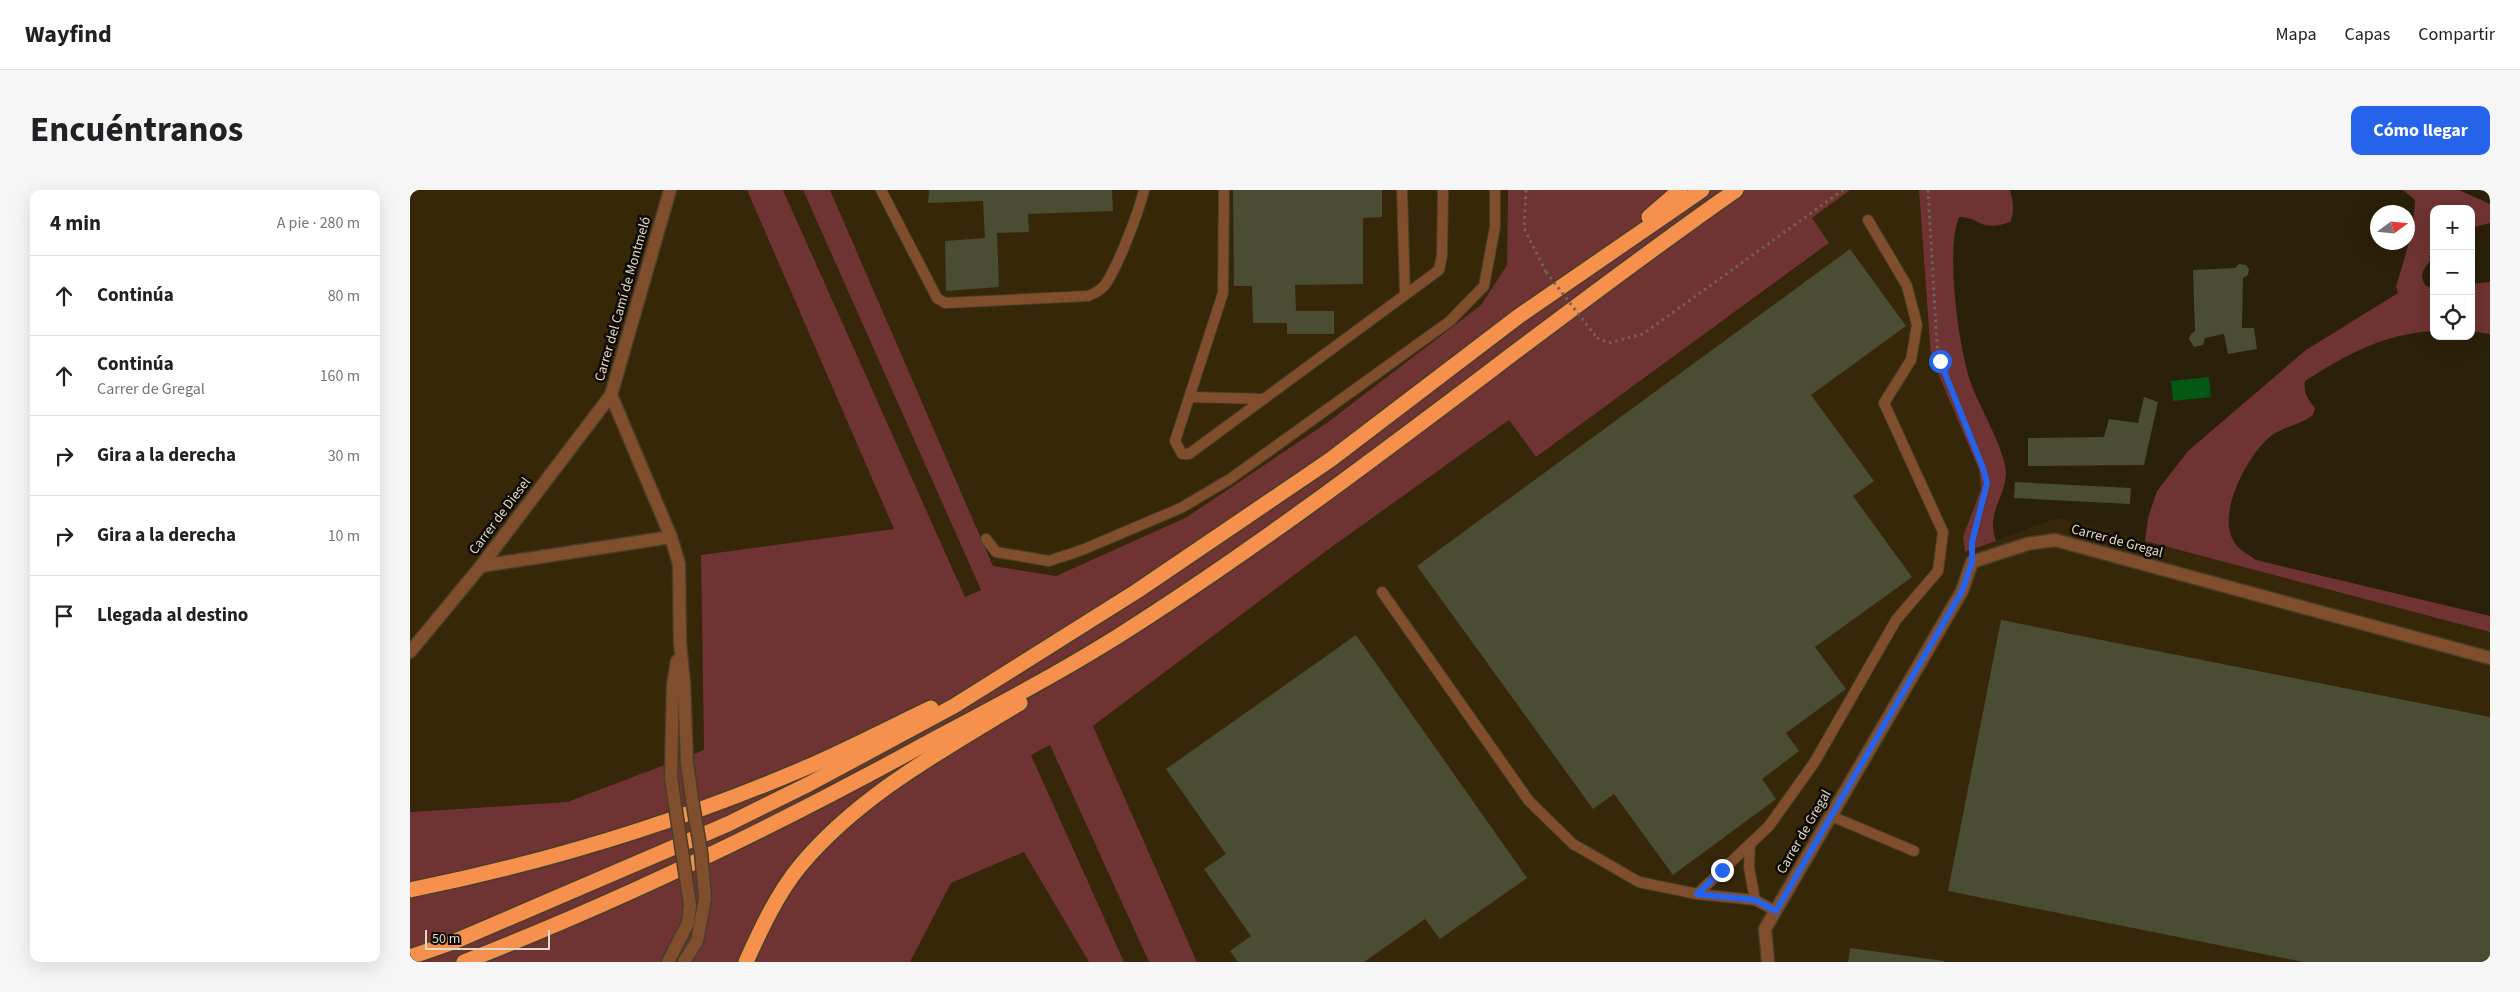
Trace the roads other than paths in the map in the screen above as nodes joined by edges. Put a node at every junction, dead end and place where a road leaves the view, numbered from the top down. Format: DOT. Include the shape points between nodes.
graph roads {
  1 [pos="670,190"];
  2 [pos="881,190"];
  3 [pos="1144,190"];
  4 [pos="1224,190"];
  5 [pos="1402,190"];
  6 [pos="1442,190"];
  7 [pos="1495,190"];
  8 [pos="1680,190"];
  9 [pos="1702,190"];
  10 [pos="1736,190"];
  11 [pos="1868,220"];
  12 [pos="1603,259"];
  13 [pos="1405,295"];
  14 [pos="611,395"];
  15 [pos="1190,397"];
  16 [pos="1264,399"];
  17 [pos="671,536"];
  18 [pos="986,539"];
  19 [pos="481,566"];
  20 [pos="1382,592"];
  21 [pos="1113,639"];
  22 [pos="680,643"];
  23 [pos="410,652"];
  24 [pos="2490,658"];
  25 [pos="1022,662"];
  26 [pos="1831,816"];
  27 [pos="1750,844"];
  28 [pos="1914,851"];
  29 [pos="410,890"];
  30 [pos="1697,894"];
  31 [pos="1755,900"];
  32 [pos="1776,911"];
  33 [pos="410,958"];
  34 [pos="464,962"];
  35 [pos="668,962"];
  36 [pos="684,962"];
  37 [pos="746,962"];
  38 [pos="1768,962"];
  1 -- 14 [label="street, Carrer del Camí de Montmeló"];
  2 -- 3 [label="lane" via="937,298 945,303 1088,296 1098,292 1107,283"];
  4 -- 15 [label="lane" via="1223,292"];
  5 -- 13 [label="lane"];
  6 -- 13 [label="lane" via="1439,270"];
  7 -- 18 [label="lane" via="1495,227 1484,286 1450,321 1230,479 1181,508 1049,561 996,552"];
  8 -- 12 [label="highway"];
  9 -- 12 [label="highway"];
  10 -- 21 [label="highway" via="1343,480"];
  11 -- 27 [label="lane" via="1907,286 1917,325 1911,360 1884,403 1943,532 1938,571 1896,620 1814,763 1769,826"];
  12 -- 25 [label="highway" via="1518,316 1330,460 1137,591"];
  13 -- 16 [label="lane"];
  14 -- 17 [label="street, Carrer del Camí de Montmeló"];
  14 -- 19 [label="street, Carrer de Diesel"];
  15 -- 16 [label="lane"];
  15 -- 16 [label="lane" via="1175,441 1182,454 1188,454"];
  17 -- 19 [label="street"];
  17 -- 22 [label="street, Carrer del Camí de Montmeló" via="681,582"];
  19 -- 23 [label="street, Carrer de Diesel"];
  20 -- 30 [label="lane" via="1529,801 1573,844 1639,882"];
  21 -- 34 [label="highway" via="940,736 735,844 554,927"];
  21 -- 37 [label="highway" via="1056,681 894,782 831,834 800,866 779,896"];
  22 -- 35 [label="street, Carrer del Camí de Montmeló, bridge" via="673,685 671,778 690,905 688,923"];
  22 -- 36 [label="street, Carrer del Camí de Montmeló, bridge" via="687,763 705,899 697,941"];
  24 -- 26 [label="street, Carrer de Gregal" via="2055,540 2027,544 1972,562 1962,591"];
  25 -- 29 [label="highway" via="805,768 721,800 516,866"];
  25 -- 33 [label="highway" via="954,706 728,824"];
  26 -- 28 [label="lane"];
  26 -- 32 [label="street, Carrer de Gregal"];
  27 -- 30 [label="lane"];
  27 -- 31 [label="lane" via="1749,867"];
  30 -- 31 [label="lane"];
  31 -- 32 [label="lane"];
  32 -- 38 [label="street, Carrer de Gregal" via="1765,929"];
}
